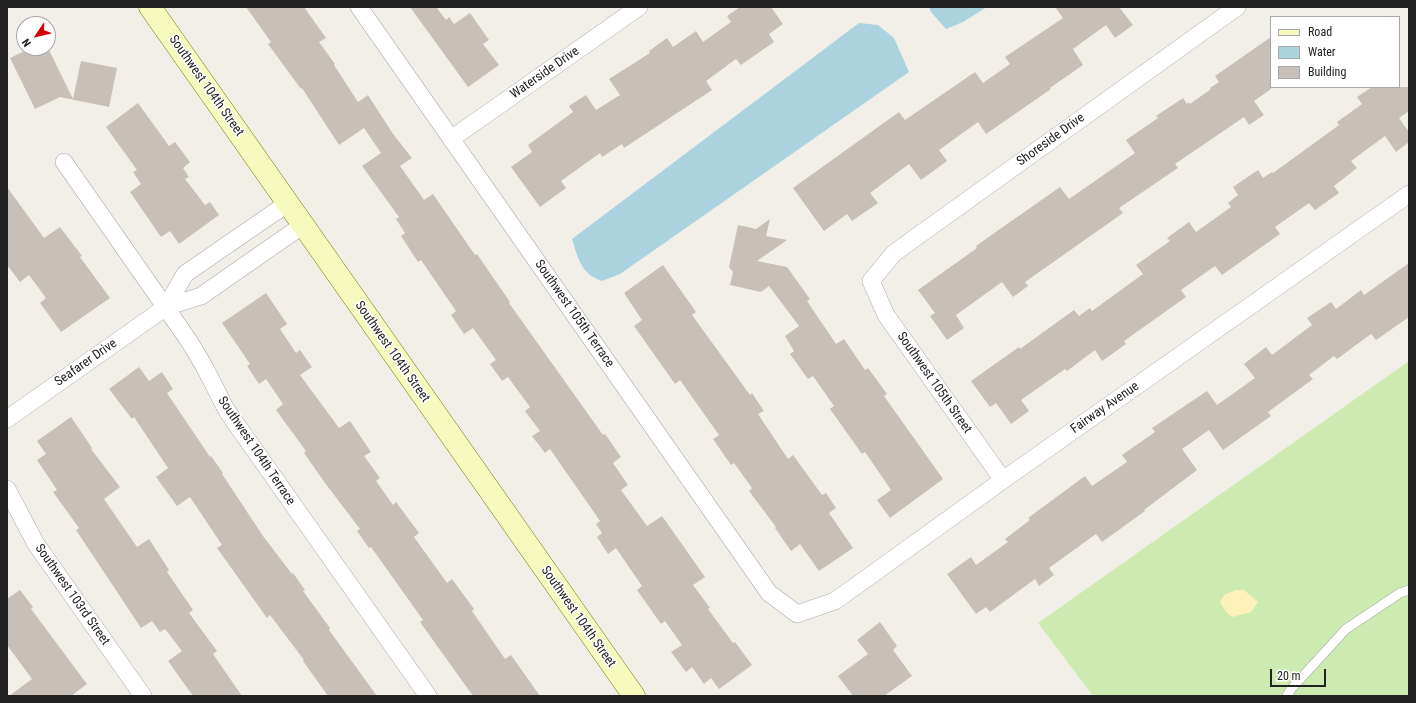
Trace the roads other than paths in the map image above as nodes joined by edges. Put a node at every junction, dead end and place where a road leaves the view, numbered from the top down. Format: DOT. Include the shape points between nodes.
graph roads {
  1 [pos="150,7"];
  2 [pos="359,7"];
  3 [pos="639,7"];
  4 [pos="1237,7"];
  5 [pos="451,139"];
  6 [pos="64,162"];
  7 [pos="1409,194"];
  8 [pos="288,203"];
  9 [pos="303,225"];
  10 [pos="871,281"];
  11 [pos="166,307"];
  12 [pos="7,418"];
  13 [pos="1003,480"];
  14 [pos="7,489"];
  15 [pos="1409,590"];
  16 [pos="797,614"];
  17 [pos="143,696"];
  18 [pos="428,696"];
  19 [pos="634,696"];
  20 [pos="1287,696"];
  1 -- 8 [label="main road, Southwest 104th Street"];
  2 -- 5 [label="street, Southwest 105th Terrace"];
  3 -- 5 [label="street, Waterside Drive"];
  4 -- 10 [label="street, Shoreside Drive" via="894,253"];
  5 -- 16 [label="street, Southwest 105th Terrace" via="769,593"];
  6 -- 11 [label="street, Southwest 104th Terrace"];
  7 -- 13 [label="street, Fairway Avenue"];
  8 -- 9 [label="main road, Southwest 104th Street"];
  8 -- 11 [label="street, Seafarer Drive" via="185,274"];
  9 -- 11 [label="street, Seafarer Drive" via="201,296"];
  9 -- 19 [label="main road, Southwest 104th Street"];
  10 -- 13 [label="street, Southwest 105th Street" via="886,315"];
  11 -- 12 [label="street, Seafarer Drive"];
  11 -- 18 [label="street, Southwest 104th Terrace" via="204,366 227,411"];
  13 -- 16 [label="street, Fairway Avenue" via="835,601"];
  14 -- 17 [label="street, Southwest 103rd Street" via="36,544"];
  15 -- 20 [label="lane" via="1400,593 1346,629"];
}
